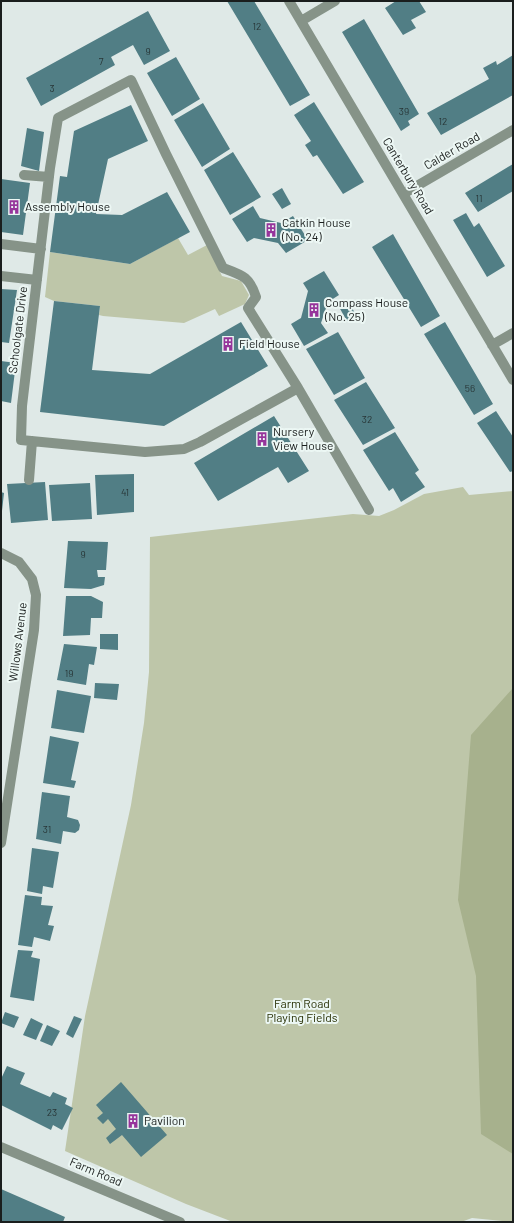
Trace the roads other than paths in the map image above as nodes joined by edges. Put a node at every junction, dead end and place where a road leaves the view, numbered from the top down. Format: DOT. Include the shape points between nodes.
graph roads {
  1 [pos="289,1"];
  2 [pos="335,1"];
  3 [pos="301,21"];
  4 [pos="513,130"];
  5 [pos="49,172"];
  6 [pos="24,175"];
  7 [pos="403,194"];
  8 [pos="1,244"];
  9 [pos="40,249"];
  10 [pos="1,276"];
  11 [pos="37,280"];
  12 [pos="513,333"];
  13 [pos="492,345"];
  14 [pos="513,380"];
  15 [pos="298,388"];
  16 [pos="32,441"];
  17 [pos="29,480"];
  18 [pos="370,510"];
  19 [pos="1,553"];
  20 [pos="1,843"];
  21 [pos="1,1147"];
  22 [pos="180,1222"];
  1 -- 3 [label="street, Canterbury Road"];
  2 -- 3 [label="street"];
  3 -- 7 [label="street, Canterbury Road"];
  4 -- 7 [label="street, Calder Road"];
  5 -- 6 [label="street"];
  5 -- 9 [label="street, Schoolgate Drive"];
  5 -- 15 [label="street, Schoolgate Drive" via="58,118 131,80 223,268 249,281 256,297 248,308"];
  7 -- 13 [label="street, Canterbury Road"];
  8 -- 9 [label="street"];
  9 -- 11 [label="street, Schoolgate Drive"];
  10 -- 11 [label="street, Schoolgate Drive"];
  11 -- 16 [label="street, Schoolgate Drive" via="22,406 21,440"];
  12 -- 13 [label="street"];
  13 -- 14 [label="street, Canterbury Road"];
  15 -- 16 [label="street" via="184,449 145,452"];
  15 -- 18 [label="street"];
  16 -- 17 [label="street"];
  19 -- 20 [label="street, Willows Avenue" via="19,562 32,579 36,595 34,630"];
  21 -- 22 [label="street, Farm Road"];
}
